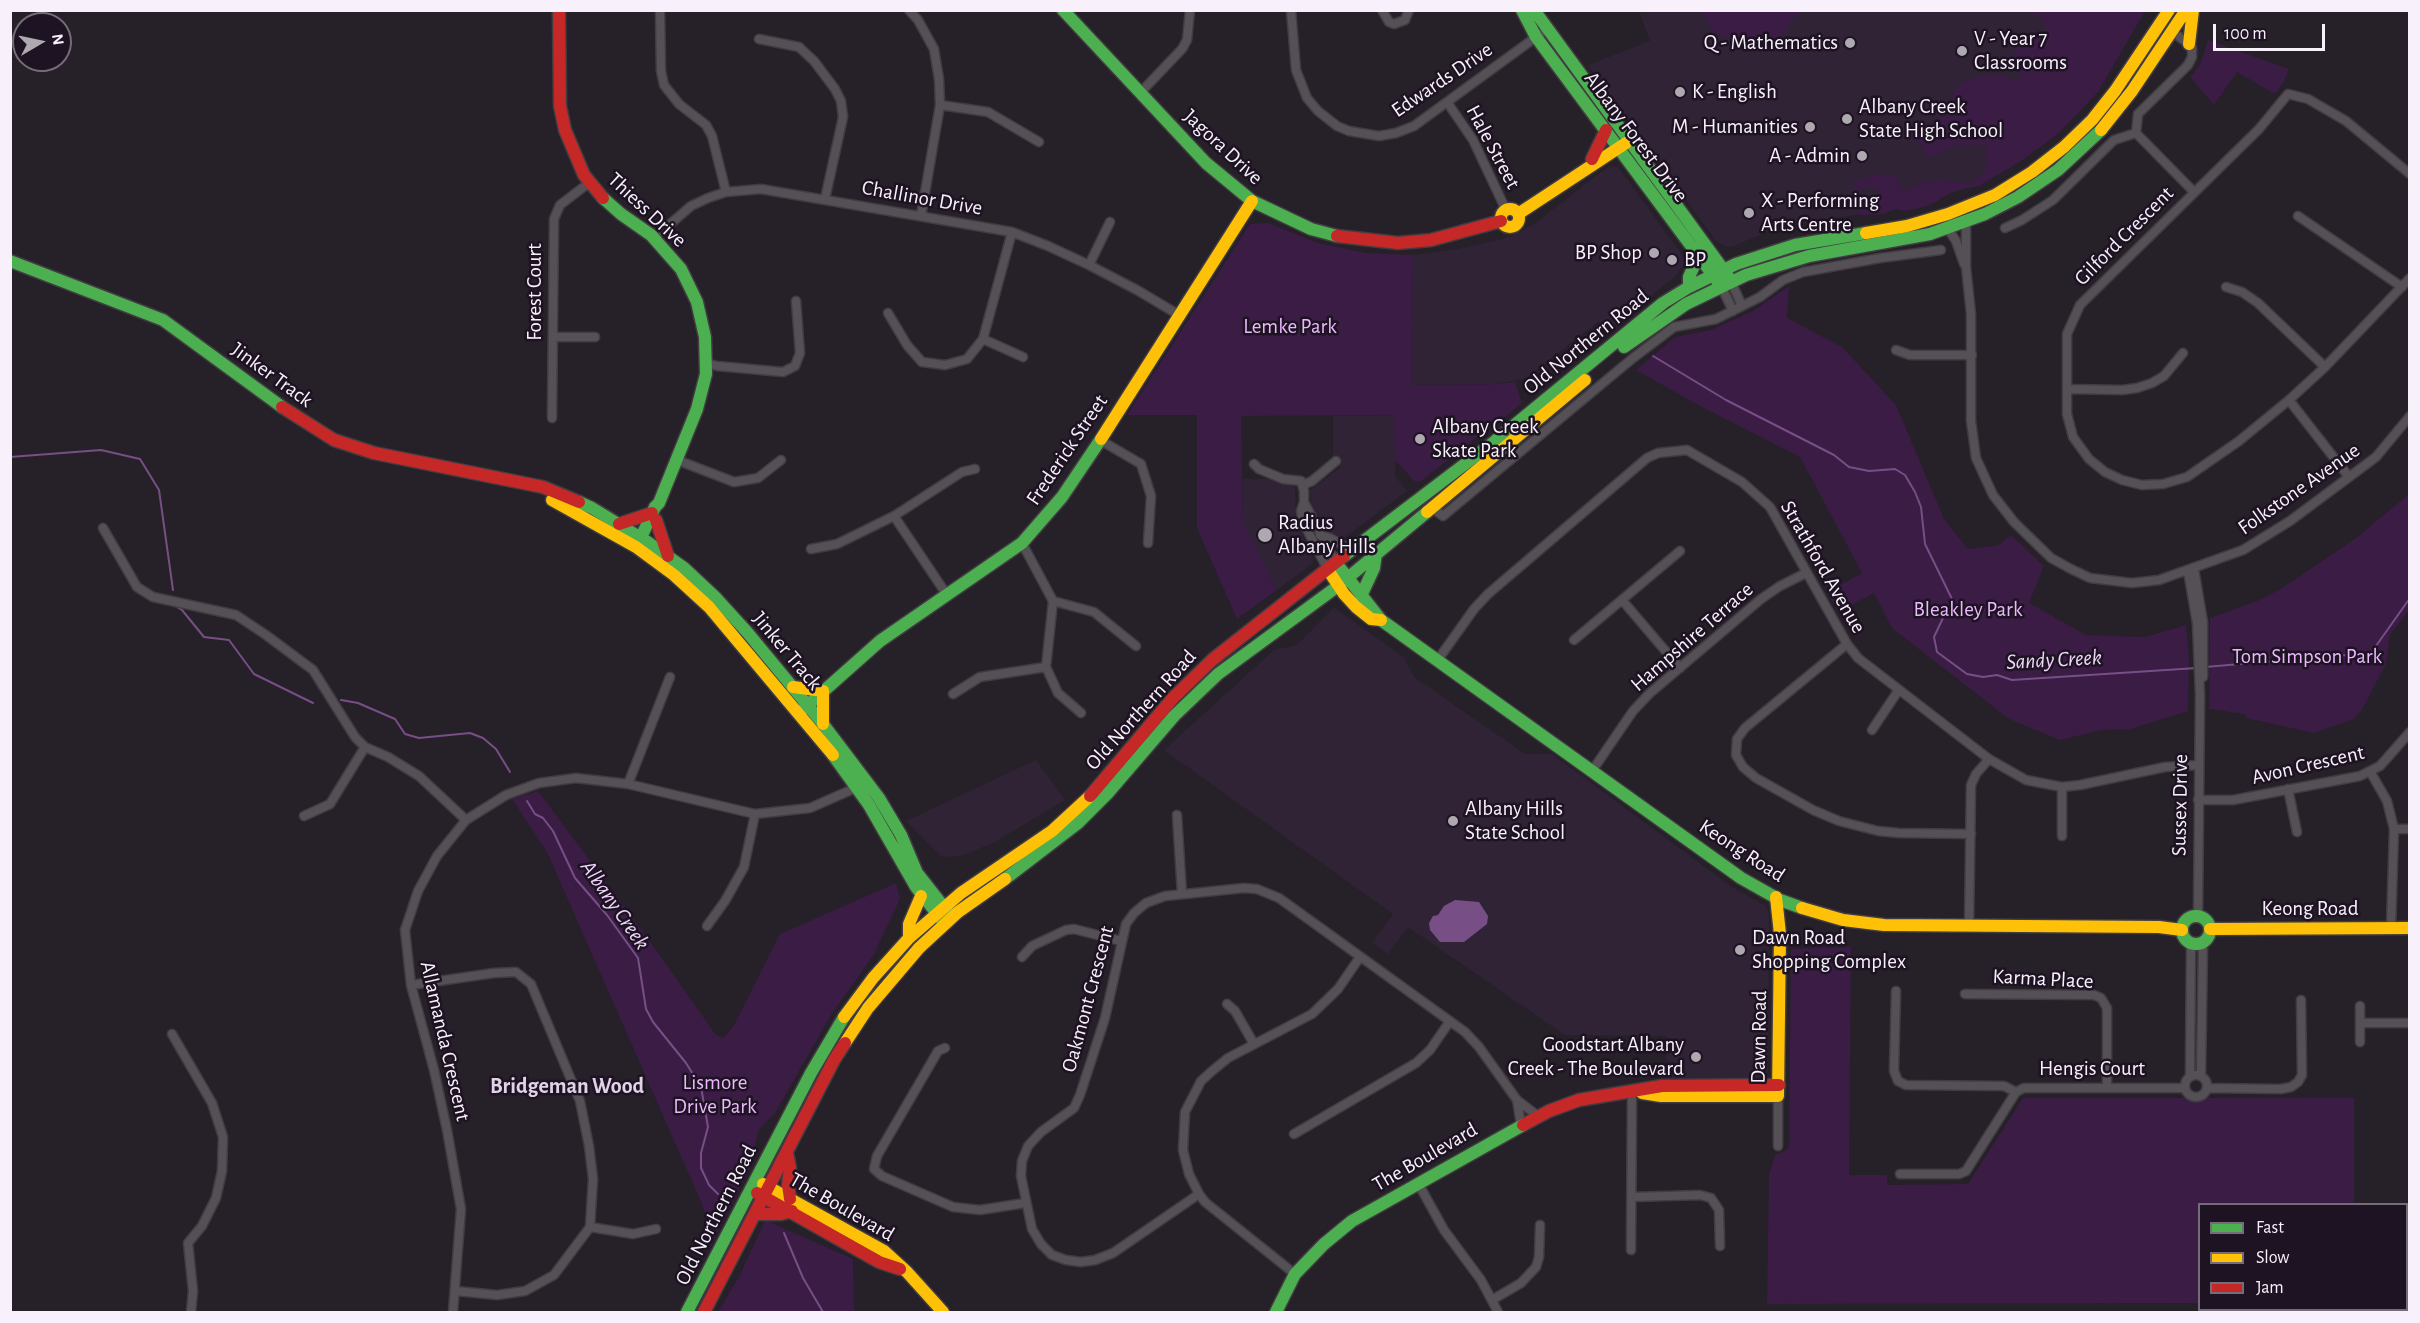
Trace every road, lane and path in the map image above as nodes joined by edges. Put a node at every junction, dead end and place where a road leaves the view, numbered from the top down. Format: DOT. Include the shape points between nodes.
graph roads {
  1 [pos="560,10"];
  2 [pos="660,10"];
  3 [pos="909,10"];
  4 [pos="1064,10"];
  5 [pos="1190,10"];
  6 [pos="1291,10"];
  7 [pos="1382,10"];
  8 [pos="1409,10"];
  9 [pos="1522,10"];
  10 [pos="1534,10"];
  11 [pos="2169,10"];
  12 [pos="2186,10"];
  13 [pos="2193,10"];
  14 [pos="2160,24"];
  15 [pos="2172,31"];
  16 [pos="1541,33"];
  17 [pos="759,39"];
  18 [pos="2189,44"];
  19 [pos="1140,93"];
  20 [pos="1447,102"];
  21 [pos="940,105"];
  22 [pos="1606,130"];
  23 [pos="2136,133"];
  24 [pos="1622,141"];
  25 [pos="1039,142"];
  26 [pos="1589,163"];
  27 [pos="2409,174"];
  28 [pos="590,182"];
  29 [pos="726,192"];
  30 [pos="2194,192"];
  31 [pos="825,199"];
  32 [pos="1252,201"];
  33 [pos="921,216"];
  34 [pos="1503,216"];
  35 [pos="2298,216"];
  36 [pos="1110,222"];
  37 [pos="1966,222"];
  38 [pos="2005,228"];
  39 [pos="1948,229"];
  40 [pos="1012,232"];
  41 [pos="654,238"];
  42 [pos="1941,250"];
  43 [pos="1699,255"];
  44 [pos="10,261"];
  45 [pos="1089,265"];
  46 [pos="1966,267"];
  47 [pos="1719,272"];
  48 [pos="2409,278"];
  49 [pos="1726,283"];
  50 [pos="1689,286"];
  51 [pos="2226,287"];
  52 [pos="2402,287"];
  53 [pos="796,301"];
  54 [pos="1742,306"];
  55 [pos="1733,311"];
  56 [pos="888,313"];
  57 [pos="1179,315"];
  58 [pos="553,337"];
  59 [pos="596,337"];
  60 [pos="983,339"];
  61 [pos="1896,350"];
  62 [pos="2183,353"];
  63 [pos="1972,355"];
  64 [pos="1023,357"];
  65 [pos="706,363"];
  66 [pos="2325,367"];
  67 [pos="2067,389"];
  68 [pos="2289,400"];
  69 [pos="2409,416"];
  70 [pos="552,418"];
  71 [pos="1100,440"];
  72 [pos="677,460"];
  73 [pos="781,460"];
  74 [pos="1336,461"];
  75 [pos="1254,464"];
  76 [pos="975,469"];
  77 [pos="2349,477"];
  78 [pos="525,485"];
  79 [pos="1303,485"];
  80 [pos="1304,502"];
  81 [pos="1432,508"];
  82 [pos="656,512"];
  83 [pos="894,516"];
  84 [pos="619,524"];
  85 [pos="103,528"];
  86 [pos="1320,535"];
  87 [pos="1022,543"];
  88 [pos="1148,543"];
  89 [pos="641,544"];
  90 [pos="811,549"];
  91 [pos="1352,550"];
  92 [pos="1680,551"];
  93 [pos="1376,554"];
  94 [pos="668,556"];
  95 [pos="1332,566"];
  96 [pos="2191,570"];
  97 [pos="1806,573"];
  98 [pos="1343,582"];
  99 [pos="947,595"];
  100 [pos="1361,596"];
  101 [pos="1622,600"];
  102 [pos="1053,602"];
  103 [pos="1381,620"];
  104 [pos="1574,640"];
  105 [pos="1847,644"];
  106 [pos="1136,646"];
  107 [pos="1437,661"];
  108 [pos="1046,667"];
  109 [pos="1680,668"];
  110 [pos="670,677"];
  111 [pos="793,687"];
  112 [pos="823,691"];
  113 [pos="1898,691"];
  114 [pos="953,694"];
  115 [pos="803,709"];
  116 [pos="1081,713"];
  117 [pos="823,724"];
  118 [pos="1872,730"];
  119 [pos="2409,732"];
  120 [pos="365,747"];
  121 [pos="1989,759"];
  122 [pos="2198,765"];
  123 [pos="1592,771"];
  124 [pos="2371,772"];
  125 [pos="628,784"];
  126 [pos="863,784"];
  127 [pos="2062,787"];
  128 [pos="2288,789"];
  129 [pos="2198,800"];
  130 [pos="755,814"];
  131 [pos="1177,815"];
  132 [pos="304,816"];
  133 [pos="466,820"];
  134 [pos="2394,829"];
  135 [pos="2409,829"];
  136 [pos="2297,832"];
  137 [pos="1971,834"];
  138 [pos="2062,837"];
  139 [pos="1182,894"];
  140 [pos="921,896"];
  141 [pos="1776,897"];
  142 [pos="1794,905"];
  143 [pos="944,915"];
  144 [pos="2198,916"];
  145 [pos="707,926"];
  146 [pos="1969,927"];
  147 [pos="2391,928"];
  148 [pos="2409,928"];
  149 [pos="1780,929"];
  150 [pos="2210,929"];
  151 [pos="2182,930"];
  152 [pos="909,938"];
  153 [pos="1121,941"];
  154 [pos="2197,943"];
  155 [pos="1022,957"];
  156 [pos="1360,957"];
  157 [pos="411,985"];
  158 [pos="1896,991"];
  159 [pos="1965,994"];
  160 [pos="2301,1000"];
  161 [pos="1227,1004"];
  162 [pos="2360,1006"];
  163 [pos="1450,1022"];
  164 [pos="2360,1023"];
  165 [pos="2409,1023"];
  166 [pos="172,1034"];
  167 [pos="2360,1042"];
  168 [pos="1254,1044"];
  169 [pos="945,1048"];
  170 [pos="2201,1076"];
  171 [pos="2190,1077"];
  172 [pos="2107,1087"];
  173 [pos="2185,1088"];
  174 [pos="2206,1088"];
  175 [pos="1778,1091"];
  176 [pos="1632,1092"];
  177 [pos="2016,1092"];
  178 [pos="1517,1100"];
  179 [pos="1538,1116"];
  180 [pos="1521,1125"];
  181 [pos="1294,1134"];
  182 [pos="1778,1146"];
  183 [pos="787,1153"];
  184 [pos="1900,1174"];
  185 [pos="1418,1184"];
  186 [pos="754,1185"];
  187 [pos="766,1192"];
  188 [pos="1199,1194"];
  189 [pos="1632,1197"];
  190 [pos="1025,1203"];
  191 [pos="791,1205"];
  192 [pos="755,1214"];
  193 [pos="1540,1225"];
  194 [pos="591,1227"];
  195 [pos="656,1229"];
  196 [pos="1720,1246"];
  197 [pos="1632,1250"];
  198 [pos="1295,1274"];
  199 [pos="456,1291"];
  200 [pos="1492,1300"];
  201 [pos="191,1312"];
  202 [pos="453,1312"];
  203 [pos="687,1312"];
  204 [pos="704,1312"];
  205 [pos="943,1312"];
  206 [pos="1276,1312"];
  207 [pos="1498,1312"];
  1 -- 28 [label="main road, Thiess Drive" via="562,118 573,153"];
  2 -- 29 [label="street" via="664,85 679,104 706,125"];
  3 -- 21 [label="street" via="934,49"];
  4 -- 19 [label="main road, Jagora Drive"];
  5 -- 19 [label="street" via="1182,50"];
  6 -- 20 [label="street, Edwards Drive" via="1300,85 1318,111 1337,126 1379,136 1396,133 1414,126"];
  7 -- 8 [label="street" via="1394,24 1405,20"];
  9 -- 16 [label="main road, Albany Forest Drive"];
  10 -- 16 [label="main road, Albany Forest Drive"];
  11 -- 14 [label="main road, Old Northern Road"];
  12 -- 15 [label="main road, Old Northern Road"];
  13 -- 18 [label="main road"];
  14 -- 15 [label="street"];
  14 -- 47 [label="main road, Old Northern Road" via="2092,120 2013,185 1973,205 1927,221 1795,245"];
  15 -- 18 [label="street"];
  15 -- 37 [label="main road, Old Northern Road" via="2116,112 2087,144 2034,188"];
  16 -- 20 [label="street, Edwards Drive"];
  16 -- 22 [label="main road, Albany Forest Drive"];
  16 -- 24 [label="main road, Albany Forest Drive"];
  17 -- 31 [label="street" via="799,47 814,61 841,101 843,117"];
  18 -- 23 [label="street" via="2193,51 2191,60 2138,114"];
  19 -- 32 [label="main road, Jagora Drive" via="1206,163"];
  20 -- 34 [label="street, Hale Street" via="1473,140"];
  21 -- 25 [label="street" via="988,112"];
  21 -- 33 [label="street"];
  22 -- 24 [label="main road, Albany Forest Drive"];
  22 -- 26 [label="main road"];
  23 -- 30 [label="street"];
  23 -- 38 [label="street" via="2114,140 2053,200"];
  24 -- 26 [label="main road" via="1593,165"];
  24 -- 43 [label="main road, Albany Forest Drive"];
  24 -- 47 [label="main road, Albany Forest Drive"];
  26 -- 34 [label="main road, Jagora Drive" via="1518,214 1518,222 1512,227 1505,226"];
  27 -- 30 [label="street, Gilford Crescent" via="2346,121 2308,99 2288,94 2259,129"];
  28 -- 41 [label="main road, Thiess Drive" via="610,206"];
  28 -- 58 [label="street, Forest Court" via="560,205 554,219"];
  29 -- 31 [label="street, Challinor Drive" via="761,189"];
  29 -- 41 [label="street, Challinor Drive" via="691,206"];
  30 -- 67 [label="street, Gilford Crescent" via="2080,305 2067,334"];
  31 -- 33 [label="street, Challinor Drive"];
  32 -- 34 [label="main road, Jagora Drive" via="1311,229 1398,243 1431,240"];
  32 -- 57 [label="main road, Frederick Street"];
  33 -- 40 [label="street, Challinor Drive"];
  35 -- 52 [label="street"];
  36 -- 45 [label="street"];
  37 -- 39 [label="main road, Old Northern Road"];
  37 -- 46 [label="street, Folkstone Avenue"];
  39 -- 46 [label="street, Folkstone Avenue"];
  39 -- 49 [label="main road, Old Northern Road" via="1904,241 1793,259"];
  40 -- 45 [label="street, Challinor Drive"];
  40 -- 60 [label="street"];
  41 -- 65 [label="main road, Thiess Drive" via="674,259 692,290 704,325"];
  42 -- 54 [label="street, Old Northern Road" via="1803,272"];
  43 -- 47 [label="main road, Albany Forest Drive"];
  43 -- 50 [label="main road"];
  44 -- 78 [label="main road, Jinker Track" via="163,320 265,397 334,440 374,453"];
  45 -- 57 [label="street, Challinor Drive"];
  46 -- 63 [label="street, Folkstone Avenue"];
  47 -- 49 [label="main road, Albany Forest Drive"];
  47 -- 50 [label="main road, Old Northern Road"];
  48 -- 52 [label="street, Gilford Crescent"];
  49 -- 54 [label="street"];
  49 -- 55 [label="street"];
  49 -- 81 [label="main road, Old Northern Road" via="1686,304 1631,342"];
  50 -- 91 [label="main road, Old Northern Road"];
  51 -- 66 [label="street" via="2258,303"];
  52 -- 66 [label="street, Gilford Crescent"];
  53 -- 65 [label="street" via="800,353 795,366 783,372"];
  54 -- 55 [label="street, Old Northern Road"];
  55 -- 81 [label="street, Old Northern Road" via="1664,333 1443,516"];
  56 -- 60 [label="street" via="922,362 945,365 967,359"];
  57 -- 71 [label="main road, Frederick Street"];
  58 -- 59 [label="street"];
  58 -- 70 [label="street, Forest Court"];
  60 -- 64 [label="street"];
  61 -- 63 [label="street" via="1910,355"];
  62 -- 67 [label="street" via="2164,376 2137,388"];
  63 -- 96 [label="street, Folkstone Avenue" via="1971,422 1976,458 1993,495 2037,546 2071,569 2112,582 2159,580"];
  65 -- 72 [label="main road, Thiess Drive" via="701,398"];
  66 -- 68 [label="street, Gilford Crescent"];
  67 -- 68 [label="street, Gilford Crescent" via="2067,414 2073,437 2089,459 2105,472 2142,485 2187,477"];
  68 -- 77 [label="street"];
  69 -- 77 [label="street, Folkstone Avenue" via="2376,457"];
  71 -- 87 [label="main road, Frederick Street" via="1062,497"];
  71 -- 88 [label="street" via="1141,464 1151,496"];
  72 -- 73 [label="street" via="734,482 758,478"];
  72 -- 82 [label="main road, Thiess Drive"];
  74 -- 79 [label="street"];
  75 -- 79 [label="street"];
  76 -- 83 [label="street" via="962,472"];
  77 -- 96 [label="street, Folkstone Avenue" via="2266,537"];
  78 -- 84 [label="main road, Jinker Track" via="543,487"];
  78 -- 89 [label="main road, Jinker Track"];
  79 -- 80 [label="street"];
  80 -- 86 [label="street"];
  80 -- 95 [label="street" via="1303,522"];
  81 -- 93 [label="main road, Old Northern Road"];
  82 -- 84 [label="main road"];
  82 -- 89 [label="main road, Thiess Drive"];
  82 -- 94 [label="main road"];
  83 -- 90 [label="street" via="837,544"];
  83 -- 99 [label="street"];
  84 -- 89 [label="main road, Jinker Track"];
  85 -- 120 [label="street" via="137,587 153,597 236,615 313,670"];
  86 -- 91 [label="street"];
  86 -- 95 [label="street"];
  87 -- 99 [label="main road, Frederick Street"];
  87 -- 102 [label="street"];
  89 -- 94 [label="main road, Jinker Track"];
  89 -- 115 [label="main road, Jinker Track" via="709,607"];
  91 -- 95 [label="main road, Old Northern Road"];
  92 -- 101 [label="street"];
  93 -- 98 [label="main road, Old Northern Road"];
  93 -- 100 [label="main road"];
  94 -- 111 [label="main road, Jinker Track" via="716,598"];
  95 -- 98 [label="main road, Keong Road"];
  95 -- 143 [label="main road, Old Northern Road" via="1212,660 1173,698 1112,774 1069,817"];
  96 -- 122 [label="street, Sussex Drive" via="2201,675"];
  97 -- 105 [label="street, Strathford Avenue"];
  97 -- 107 [label="street, Strathford Avenue" via="1770,507 1742,482 1687,450 1658,453 1647,458 1488,594"];
  97 -- 109 [label="street, Hampshire Terrace" via="1761,599"];
  98 -- 100 [label="main road, Keong Road"];
  98 -- 103 [label="main road, Keong Road" via="1365,615"];
  98 -- 143 [label="main road, Old Northern Road" via="1196,694 1063,837"];
  99 -- 112 [label="main road, Frederick Street" via="880,641"];
  100 -- 103 [label="main road, Keong Road"];
  101 -- 104 [label="street"];
  101 -- 109 [label="street"];
  102 -- 106 [label="street" via="1094,612"];
  102 -- 108 [label="street"];
  103 -- 107 [label="main road, Keong Road"];
  105 -- 113 [label="street, Strathford Avenue"];
  105 -- 137 [label="street" via="1745,728 1737,739 1736,754 1743,767 1756,778 1839,821 1878,831"];
  107 -- 123 [label="main road, Keong Road"];
  108 -- 114 [label="street" via="980,677"];
  108 -- 116 [label="street" via="1058,693"];
  109 -- 123 [label="street, Hampshire Terrace" via="1633,711"];
  110 -- 125 [label="street"];
  111 -- 112 [label="main road"];
  111 -- 115 [label="main road, Jinker Track"];
  112 -- 115 [label="main road, Frederick Street"];
  112 -- 117 [label="main road"];
  113 -- 118 [label="street"];
  113 -- 121 [label="street, Strathford Avenue"];
  115 -- 117 [label="main road, Jinker Track"];
  115 -- 126 [label="main road, Jinker Track"];
  117 -- 126 [label="main road, Jinker Track"];
  119 -- 124 [label="street, Avon Crescent"];
  120 -- 132 [label="street" via="330,804"];
  120 -- 133 [label="street" via="419,776"];
  121 -- 127 [label="street, Strathford Avenue" via="2026,780"];
  121 -- 137 [label="street" via="1971,784"];
  122 -- 127 [label="street, Strathford Avenue" via="2165,767"];
  122 -- 129 [label="street, Sussex Drive"];
  123 -- 141 [label="main road, Keong Road" via="1741,878"];
  124 -- 128 [label="street, Avon Crescent"];
  124 -- 134 [label="street" via="2387,801"];
  125 -- 130 [label="street, Allamanda Crescent"];
  125 -- 133 [label="street, Allamanda Crescent" via="576,778 539,783 506,795"];
  126 -- 130 [label="street, Allamanda Crescent" via="810,807"];
  126 -- 140 [label="main road, Jinker Track"];
  126 -- 143 [label="main road, Jinker Track" via="894,822 917,873"];
  127 -- 138 [label="street"];
  128 -- 129 [label="street, Avon Crescent" via="2233,800"];
  128 -- 136 [label="street"];
  129 -- 144 [label="street, Sussex Drive"];
  130 -- 145 [label="street" via="744,867"];
  131 -- 139 [label="street"];
  133 -- 157 [label="street, Allamanda Crescent" via="437,855 418,891 405,930"];
  134 -- 135 [label="street"];
  134 -- 147 [label="street"];
  137 -- 146 [label="street"];
  139 -- 153 [label="street, Oakmont Crescent" via="1146,903 1126,924"];
  139 -- 156 [label="street, Oakmont Crescent" via="1244,888 1269,892"];
  140 -- 143 [label="main road, Jinker Track"];
  140 -- 152 [label="main road" via="909,924"];
  141 -- 142 [label="main road, Keong Road"];
  141 -- 149 [label="main road, Dawn Road"];
  142 -- 146 [label="main road, Keong Road" via="1843,920"];
  142 -- 149 [label="main road, Dawn Road"];
  143 -- 152 [label="main road, Old Northern Road"];
  143 -- 183 [label="main road, Old Northern Road" via="868,1008 834,1060"];
  144 -- 150 [label="main road" via="2208,922"];
  144 -- 151 [label="main road" via="2189,918"];
  146 -- 151 [label="main road, Keong Road"];
  147 -- 148 [label="main road, Keong Road"];
  147 -- 150 [label="main road, Keong Road"];
  149 -- 175 [label="main road, Dawn Road"];
  150 -- 154 [label="main road" via="2208,937"];
  151 -- 154 [label="main road" via="2185,938"];
  152 -- 186 [label="main road, Old Northern Road" via="841,1022"];
  153 -- 155 [label="street" via="1066,930 1032,946"];
  153 -- 190 [label="street, Oakmont Crescent" via="1105,1018 1080,1095 1074,1108 1028,1146 1022,1161"];
  154 -- 170 [label="street"];
  154 -- 171 [label="street"];
  156 -- 163 [label="street, Oakmont Crescent"];
  156 -- 168 [label="street" via="1325,1004"];
  157 -- 194 [label="street" via="516,972 531,984 584,1116 593,1179"];
  157 -- 199 [label="street, Allamanda Crescent" via="443,1110 461,1209"];
  158 -- 177 [label="street" via="1894,1071 1898,1081 1906,1085 2004,1086"];
  159 -- 172 [label="street, Karma Place" via="2101,998 2107,1008"];
  160 -- 174 [label="street" via="2302,1066 2298,1082 2281,1089"];
  161 -- 168 [label="street"];
  162 -- 164 [label="street"];
  163 -- 178 [label="street, Oakmont Crescent" via="1479,1047"];
  163 -- 181 [label="street" via="1416,1063"];
  164 -- 165 [label="street"];
  164 -- 167 [label="street"];
  166 -- 201 [label="street" via="212,1103 223,1137 216,1198 188,1244"];
  168 -- 188 [label="street" via="1228,1058 1201,1081 1185,1112 1183,1150"];
  169 -- 190 [label="street" via="938,1052 877,1156 874,1169 953,1207 980,1210"];
  170 -- 171 [label="street"];
  170 -- 174 [label="street"];
  171 -- 173 [label="street"];
  172 -- 173 [label="street, Hengis Court"];
  172 -- 177 [label="street, Hengis Court" via="2031,1087"];
  173 -- 174 [label="street" via="2194,1097"];
  175 -- 176 [label="main road, The Boulevard" via="1662,1086"];
  175 -- 182 [label="street, Dawn Road"];
  176 -- 179 [label="main road, The Boulevard" via="1579,1100"];
  176 -- 189 [label="street"];
  177 -- 184 [label="street, Hengis Court" via="1966,1171"];
  178 -- 179 [label="street, Oakmont Crescent"];
  178 -- 180 [label="street, Oakmont Crescent"];
  179 -- 180 [label="main road, The Boulevard"];
  180 -- 185 [label="main road, The Boulevard"];
  183 -- 187 [label="main road, Old Northern Road"];
  183 -- 191 [label="main road"];
  185 -- 198 [label="main road, The Boulevard" via="1352,1221"];
  185 -- 200 [label="street"];
  186 -- 187 [label="main road, The Boulevard"];
  186 -- 203 [label="main road, Old Northern Road"];
  187 -- 191 [label="main road, The Boulevard"];
  187 -- 192 [label="main road, Old Northern Road"];
  188 -- 190 [label="street, Oakmont Crescent" via="1113,1253 1081,1262 1052,1255 1041,1244"];
  188 -- 198 [label="street"];
  189 -- 196 [label="street" via="1712,1198 1719,1210"];
  189 -- 197 [label="street"];
  191 -- 192 [label="main road" via="781,1214"];
  191 -- 205 [label="main road, The Boulevard" via="884,1251"];
  192 -- 204 [label="main road, Old Northern Road"];
  193 -- 200 [label="street" via="1536,1267 1521,1283"];
  194 -- 195 [label="street" via="633,1234"];
  194 -- 199 [label="street" via="554,1275 525,1291 497,1295"];
  198 -- 206 [label="main road, The Boulevard"];
  199 -- 202 [label="street, Allamanda Crescent"];
  200 -- 207 [label="street"];
}
